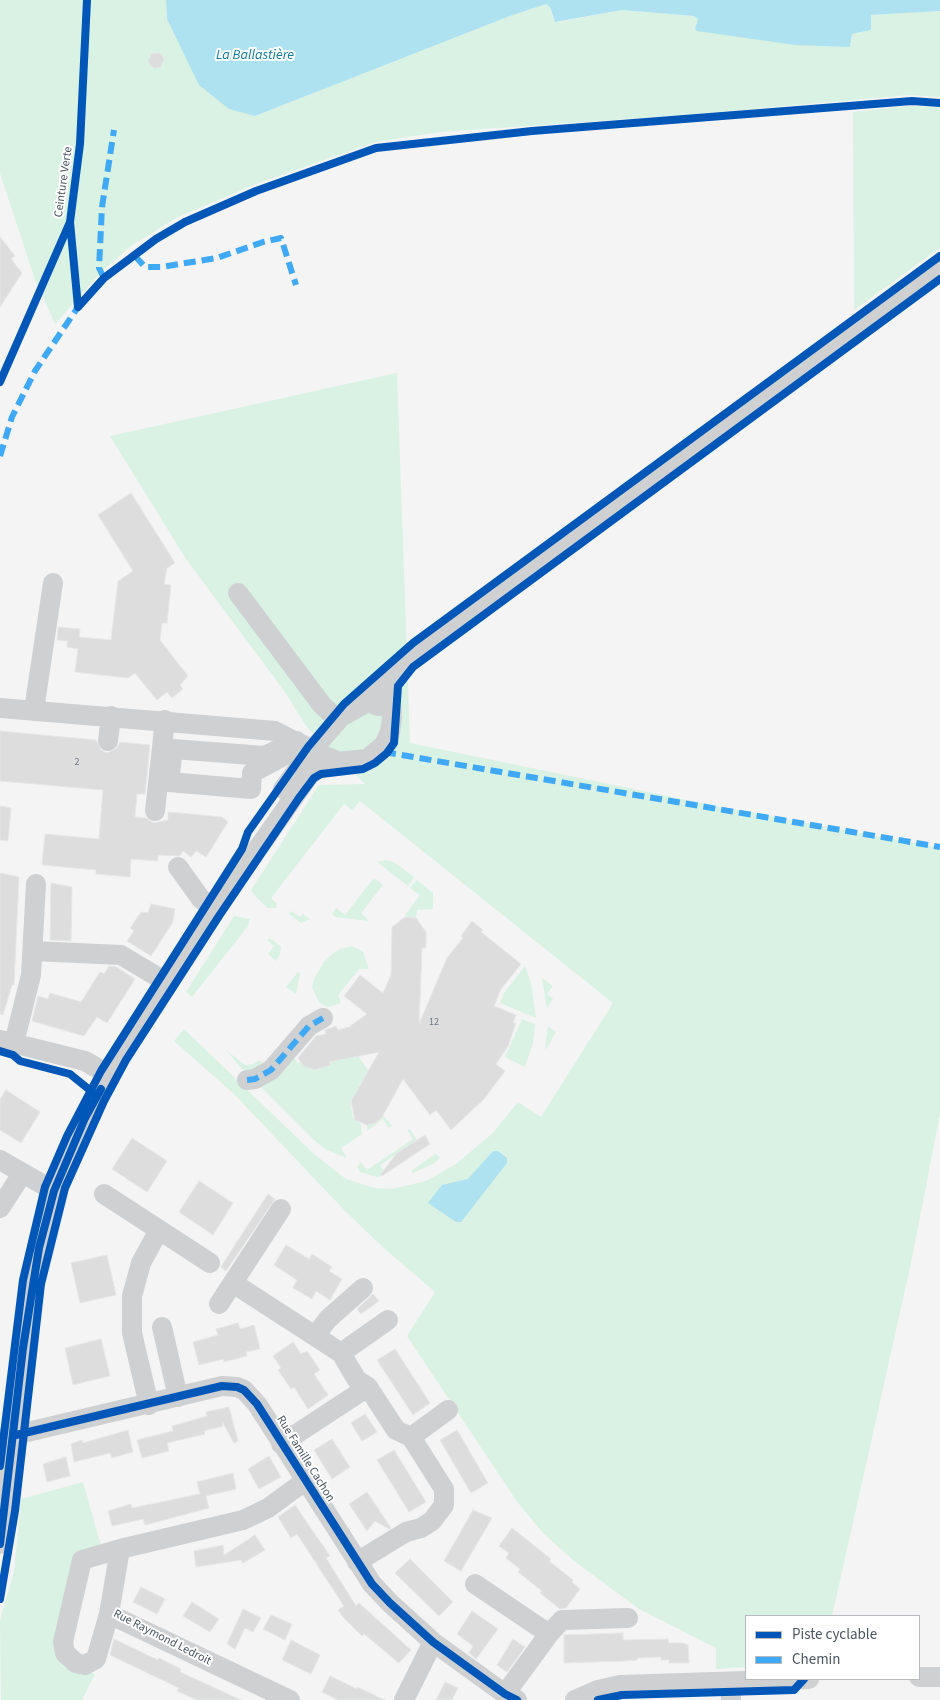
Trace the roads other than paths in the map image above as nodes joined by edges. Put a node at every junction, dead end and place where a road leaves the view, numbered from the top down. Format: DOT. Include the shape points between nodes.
graph roads {
  1 [pos="940,267"];
  2 [pos="54,583"];
  3 [pos="238,593"];
  4 [pos="394,672"];
  5 [pos="367,702"];
  6 [pos="0,708"];
  7 [pos="34,710"];
  8 [pos="111,716"];
  9 [pos="165,720"];
  10 [pos="338,720"];
  11 [pos="108,741"];
  12 [pos="308,751"];
  13 [pos="345,761"];
  14 [pos="155,811"];
  15 [pos="178,867"];
  16 [pos="36,884"];
  17 [pos="214,908"];
  18 [pos="33,951"];
  19 [pos="166,982"];
  20 [pos="323,1018"];
  21 [pos="7,1041"];
  22 [pos="109,1075"];
  23 [pos="247,1080"];
  24 [pos="0,1160"];
  25 [pos="22,1174"];
  26 [pos="54,1191"];
  27 [pos="104,1194"];
  28 [pos="0,1208"];
  29 [pos="281,1209"];
  30 [pos="159,1230"];
  31 [pos="210,1263"];
  32 [pos="233,1282"];
  33 [pos="363,1288"];
  34 [pos="219,1304"];
  35 [pos="388,1320"];
  36 [pos="162,1327"];
  37 [pos="316,1336"];
  38 [pos="341,1352"];
  39 [pos="368,1387"];
  40 [pos="178,1397"];
  41 [pos="149,1405"];
  42 [pos="448,1410"];
  43 [pos="7,1437"];
  44 [pos="411,1437"];
  45 [pos="281,1444"];
  46 [pos="304,1481"];
  47 [pos="0,1544"];
  48 [pos="120,1549"];
  49 [pos="357,1562"];
  50 [pos="475,1584"];
  51 [pos="109,1614"];
  52 [pos="628,1618"];
  53 [pos="549,1634"];
  54 [pos="433,1642"];
  55 [pos="920,1677"];
  56 [pos="940,1677"];
  57 [pos="802,1680"];
  58 [pos="731,1691"];
  59 [pos="511,1697"];
  60 [pos="290,1700"];
  61 [pos="404,1700"];
  62 [pos="575,1700"];
  1 -- 4 [label="street"];
  2 -- 7 [label="street"];
  3 -- 10 [label="street" via="322,705"];
  4 -- 5 [label="street"];
  4 -- 13 [label="street" via="388,739 367,759"];
  5 -- 10 [label="street" via="354,707"];
  5 -- 13 [label="street" via="380,708 380,733 368,749"];
  6 -- 7 [label="street"];
  7 -- 8 [label="street"];
  8 -- 9 [label="street"];
  8 -- 11 [label="street"];
  9 -- 12 [label="street" via="275,731"];
  9 -- 14 [label="street"];
  10 -- 12 [label="street"];
  12 -- 12 [label="street" via="264,756 174,749 169,782 251,788 252,773"];
  12 -- 13 [label="street"];
  12 -- 17 [label="street" via="300,787"];
  15 -- 17 [label="street" via="201,900"];
  16 -- 18 [label="street"];
  17 -- 19 [label="street"];
  18 -- 19 [label="street" via="121,955"];
  18 -- 21 [label="street" via="31,975"];
  19 -- 22 [label="street"];
  20 -- 23 [label="street" via="309,1026 271,1070 255,1080"];
  21 -- 22 [label="street" via="85,1061"];
  22 -- 26 [label="street" via="85,1118"];
  24 -- 25 [label="street"];
  25 -- 26 [label="street"];
  25 -- 28 [label="street"];
  26 -- 43 [label="street" via="32,1288"];
  27 -- 30 [label="street"];
  29 -- 32 [label="street"];
  30 -- 31 [label="street"];
  30 -- 41 [label="street" via="140,1263 132,1296 132,1333"];
  32 -- 34 [label="street"];
  32 -- 37 [label="street"];
  33 -- 37 [label="street" via="328,1319"];
  35 -- 38 [label="street"];
  36 -- 40 [label="street"];
  37 -- 38 [label="street"];
  38 -- 39 [label="street" via="357,1380"];
  39 -- 44 [label="street" via="396,1430"];
  39 -- 45 [label="street"];
  40 -- 41 [label="street, Rue Famille Cachon"];
  40 -- 45 [label="street, Rue Famille Cachon" via="222,1386 244,1390 257,1404"];
  41 -- 43 [label="street, Rue Famille Cachon"];
  42 -- 44 [label="street"];
  43 -- 47 [label="street"];
  44 -- 49 [label="street" via="444,1489 444,1505 432,1521 406,1532"];
  45 -- 46 [label="street, Rue Famille Cachon"];
  46 -- 48 [label="street" via="268,1508 243,1520"];
  46 -- 49 [label="street, Rue Famille Cachon"];
  48 -- 51 [label="street, Rue Raymond Ledroit"];
  48 -- 51 [label="street" via="82,1560 63,1642 66,1654 76,1663 85,1665 96,1659"];
  49 -- 54 [label="street, Rue Famille Cachon" via="390,1603"];
  50 -- 53 [label="street"];
  51 -- 60 [label="street, Rue Raymond Ledroit"];
  52 -- 53 [label="street" via="562,1620"];
  53 -- 59 [label="street"];
  54 -- 59 [label="street, Rue Famille Cachon"];
  54 -- 61 [label="street"];
  55 -- 56 [label="street"];
  57 -- 58 [label="street"];
  58 -- 62 [label="street" via="620,1685"];
}
